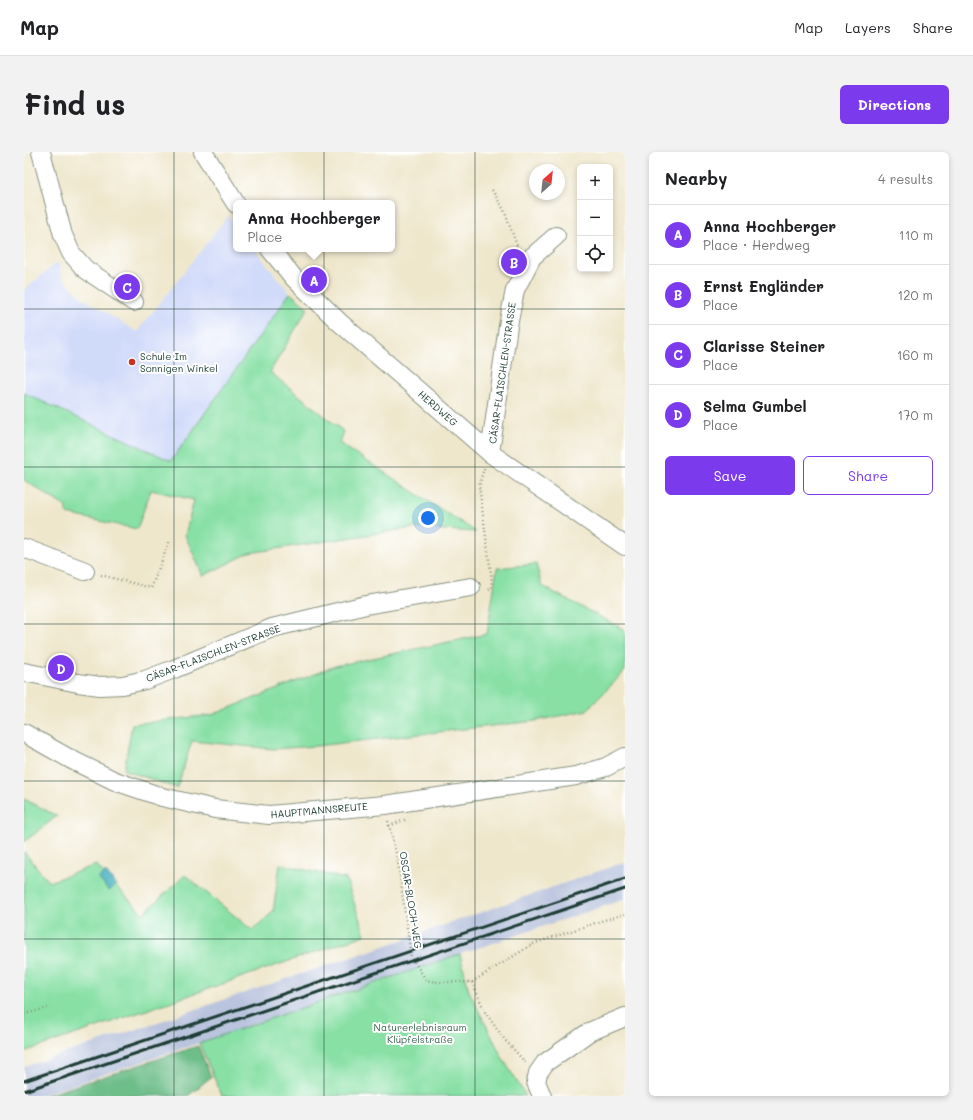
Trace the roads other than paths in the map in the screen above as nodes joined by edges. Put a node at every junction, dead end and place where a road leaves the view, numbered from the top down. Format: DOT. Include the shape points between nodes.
graph roads {
  1 [pos="40,152"];
  2 [pos="204,152"];
  3 [pos="234,200"];
  4 [pos="556,236"];
  5 [pos="272,252"];
  6 [pos="134,302"];
  7 [pos="490,453"];
  8 [pos="625,546"];
  9 [pos="24,548"];
  10 [pos="85,571"];
  11 [pos="478,589"];
  12 [pos="24,672"];
  13 [pos="24,733"];
  14 [pos="625,757"];
  15 [pos="625,1017"];
  16 [pos="542,1096"];
  1 -- 6 [label="street" via="63,235 71,253 85,269"];
  2 -- 3 [label="street"];
  4 -- 7 [label="street, CÄSAR-FLAISCHLEN-STRASSE" via="532,257 515,290"];
  5 -- 7 [label="street, HERDWEG" via="294,278 338,321"];
  7 -- 8 [label="street, HERDWEG"];
  9 -- 10 [label="street"];
  11 -- 12 [label="street, CÄSAR-FLAISCHLEN-STRASSE" via="366,605 272,628 174,669 123,685 100,686"];
  13 -- 14 [label="street, HAUPTMANNSREUTE" via="115,781 162,797 215,810 269,815 385,805 576,776 606,767"];
  15 -- 16 [label="street" via="589,1032 545,1063 538,1073 536,1082"];
}
